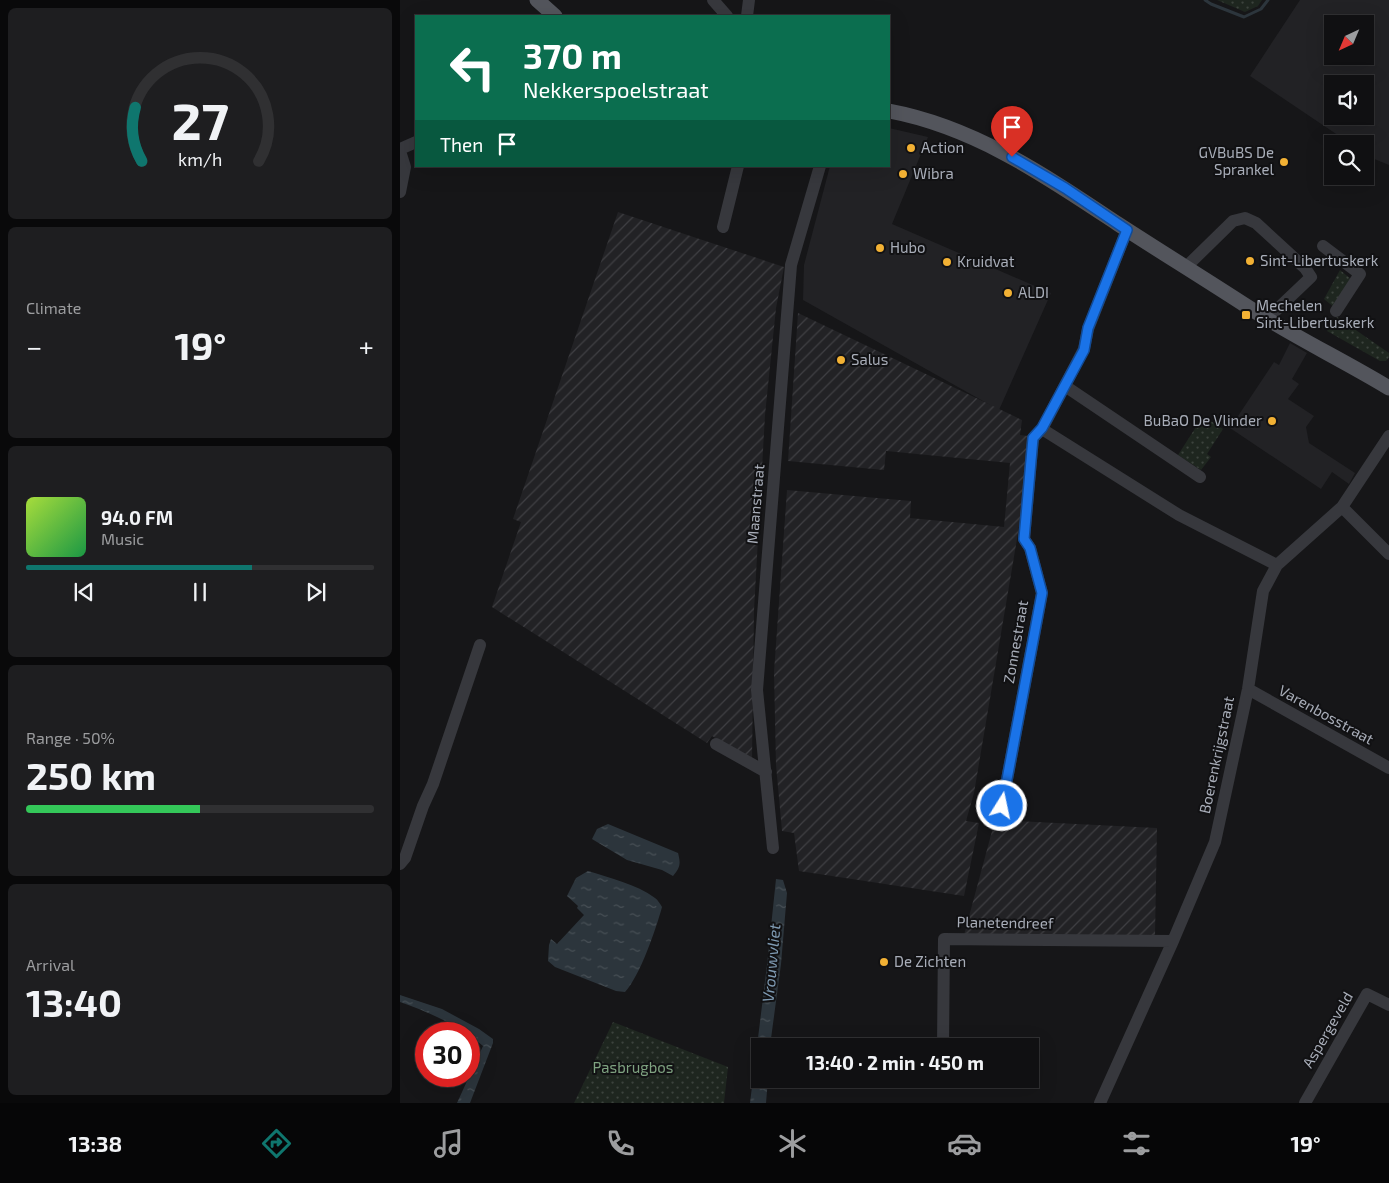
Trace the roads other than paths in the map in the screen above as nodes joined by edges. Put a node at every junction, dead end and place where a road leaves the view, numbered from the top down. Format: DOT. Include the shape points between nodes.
graph roads {
  1 [pos="537,0"];
  2 [pos="713,0"];
  3 [pos="748,0"];
  4 [pos="554,15"];
  5 [pos="726,15"];
  6 [pos="747,15"];
  7 [pos="890,111"];
  8 [pos="415,142"];
  9 [pos="400,150"];
  10 [pos="738,167"];
  11 [pos="820,167"];
  12 [pos="400,192"];
  13 [pos="723,227"];
  14 [pos="1127,230"];
  15 [pos="1323,246"];
  16 [pos="1186,267"];
  17 [pos="1336,311"];
  18 [pos="1267,319"];
  19 [pos="1387,383"];
  20 [pos="1065,386"];
  21 [pos="1042,428"];
  22 [pos="1389,436"];
  23 [pos="1200,477"];
  24 [pos="1342,507"];
  25 [pos="1389,554"];
  26 [pos="1277,565"];
  27 [pos="480,646"];
  28 [pos="1248,689"];
  29 [pos="716,744"];
  30 [pos="1389,768"];
  31 [pos="766,772"];
  32 [pos="1002,806"];
  33 [pos="773,848"];
  34 [pos="400,864"];
  35 [pos="1173,941"];
  36 [pos="1389,1005"];
  37 [pos="943,1038"];
  38 [pos="1100,1103"];
  39 [pos="1305,1103"];
  1 -- 4 [label="main road"];
  2 -- 5 [label="street"];
  3 -- 6 [label="street"];
  7 -- 14 [label="main road" via="958,130 1012,157"];
  8 -- 9 [label="street"];
  9 -- 12 [label="street" via="405,167"];
  10 -- 13 [label="street"];
  11 -- 31 [label="street, Maanstraat" via="791,265 757,690"];
  14 -- 16 [label="main road"];
  14 -- 20 [label="street, Zonnestraat" via="1088,328 1084,350"];
  15 -- 17 [label="street" via="1360,274"];
  16 -- 18 [label="main road"];
  16 -- 18 [label="street" via="1232,221 1245,218 1256,224 1311,277"];
  18 -- 19 [label="main road"];
  20 -- 21 [label="street, Zonnestraat"];
  20 -- 23 [label="street"];
  21 -- 26 [label="street" via="1179,515"];
  21 -- 32 [label="street, Zonnestraat" via="1033,438 1024,539 1030,548 1042,593"];
  22 -- 24 [label="street, Boerenkrijgstraat"];
  24 -- 25 [label="street"];
  24 -- 26 [label="street, Boerenkrijgstraat"];
  26 -- 28 [label="street, Boerenkrijgstraat" via="1263,591"];
  27 -- 34 [label="street" via="405,858"];
  28 -- 30 [label="street, Varenbosstraat"];
  28 -- 35 [label="street, Boerenkrijgstraat" via="1215,842"];
  29 -- 31 [label="street"];
  31 -- 33 [label="street, Maanstraat"];
  35 -- 37 [label="street, Planetendreef" via="944,939"];
  35 -- 38 [label="street, Boerenkrijgstraat"];
  36 -- 39 [label="street, Aspergeveld" via="1367,994"];
}
